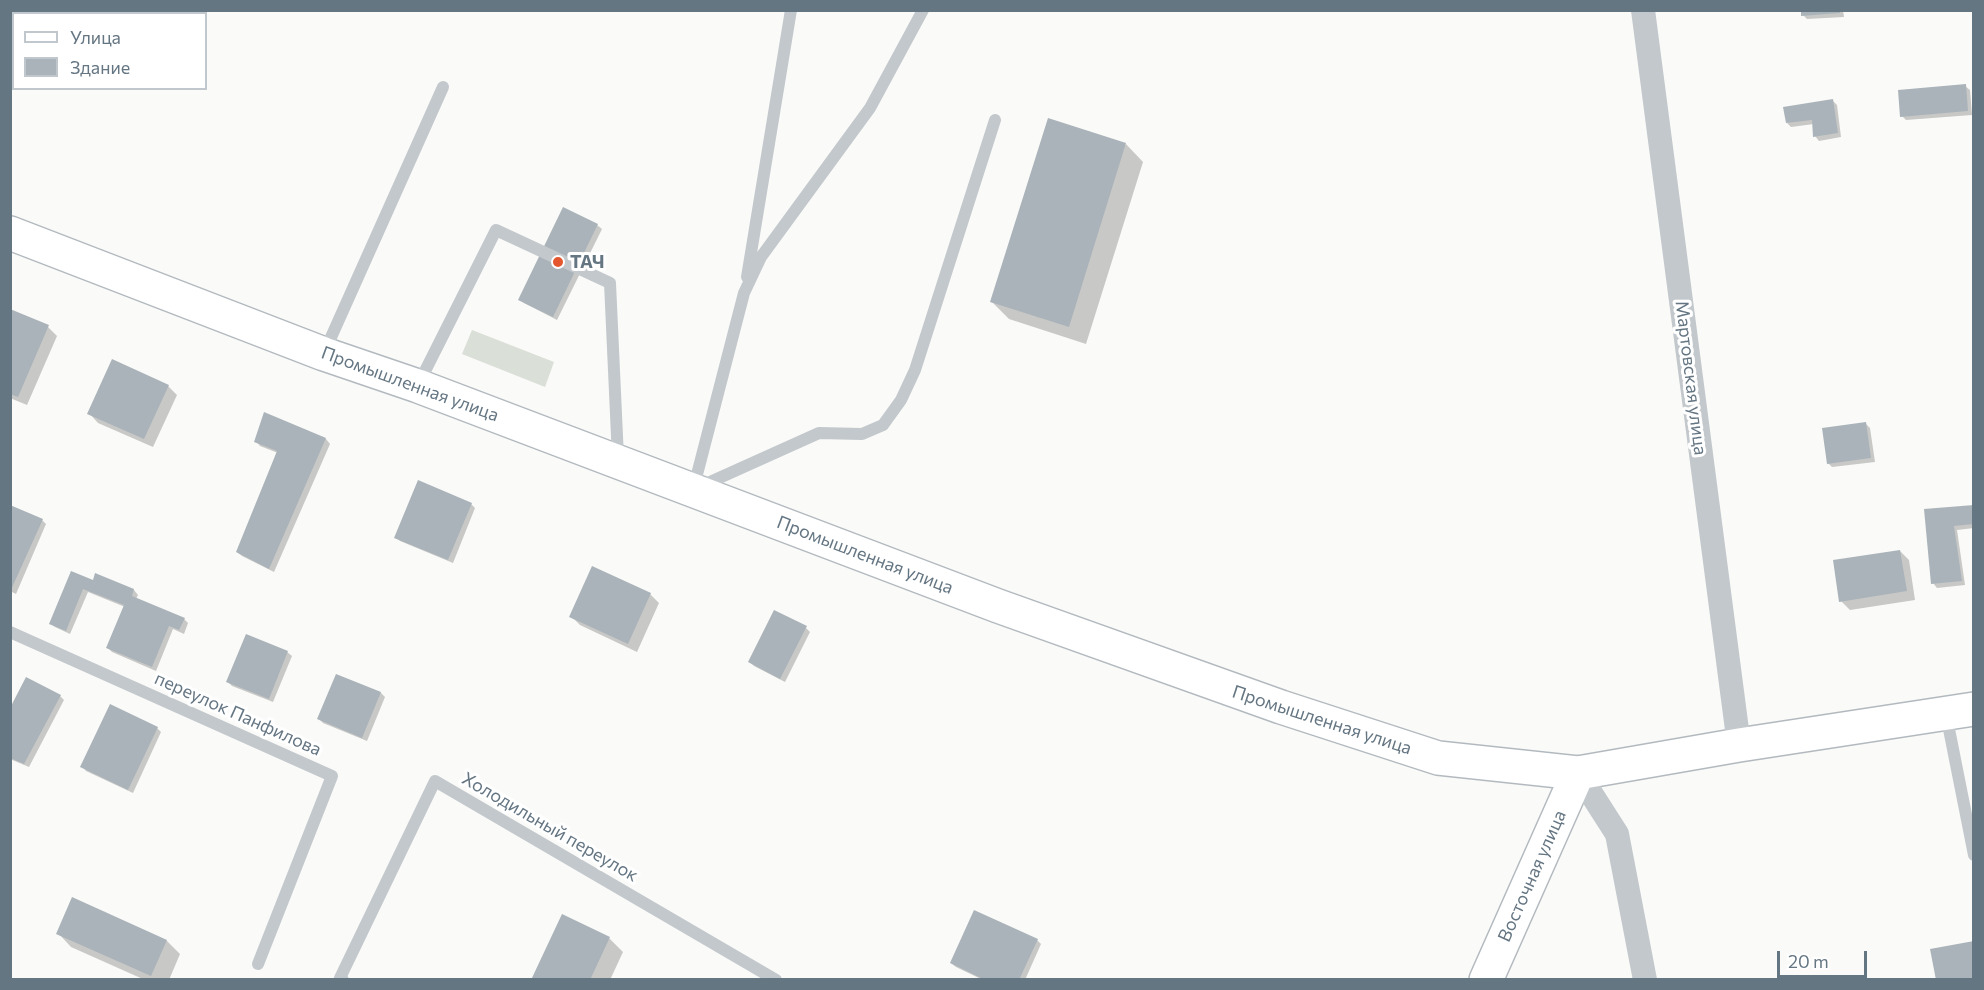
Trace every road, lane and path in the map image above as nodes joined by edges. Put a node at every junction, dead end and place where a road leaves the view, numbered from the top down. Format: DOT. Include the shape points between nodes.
graph roads {
  1 [pos="791,10"];
  2 [pos="923,10"];
  3 [pos="1643,10"];
  4 [pos="443,87"];
  5 [pos="995,120"];
  6 [pos="10,233"];
  7 [pos="744,293"];
  8 [pos="324,354"];
  9 [pos="418,386"];
  10 [pos="618,461"];
  11 [pos="693,490"];
  12 [pos="10,632"];
  13 [pos="1960,711"];
  14 [pos="1739,745"];
  15 [pos="1578,773"];
  16 [pos="1974,855"];
  17 [pos="258,964"];
  18 [pos="344,980"];
  19 [pos="776,980"];
  20 [pos="1486,980"];
  21 [pos="1645,980"];
  1 -- 7 [label="lane"];
  2 -- 7 [label="lane" via="870,108 761,257"];
  3 -- 14 [label="street, Мартовская улица"];
  4 -- 8 [label="lane"];
  5 -- 11 [label="lane" via="915,370 883,425 862,434 819,433"];
  6 -- 8 [label="street, Промышленная улица"];
  7 -- 11 [label="lane"];
  8 -- 9 [label="street, Промышленная улица"];
  9 -- 10 [label="street, Промышленная улица"];
  9 -- 10 [label="lane" via="496,230 610,283"];
  10 -- 11 [label="street, Промышленная улица"];
  11 -- 15 [label="street, Промышленная улица" via="1009,610 1415,751 1438,758"];
  12 -- 17 [label="lane, переулок Панфилова" via="332,776"];
  13 -- 14 [label="street, Промышленная улица"];
  13 -- 16 [label="lane"];
  14 -- 15 [label="street, Промышленная улица"];
  15 -- 20 [label="street, Восточная улица"];
  15 -- 21 [label="street" via="1617,834"];
  18 -- 19 [label="lane, Холодильный переулок" via="340,978 435,781"];
}
